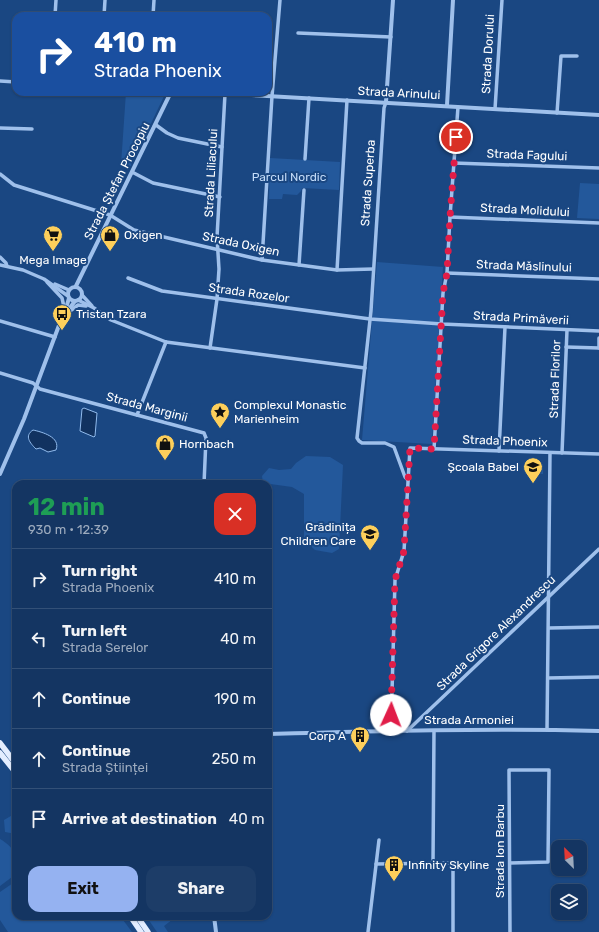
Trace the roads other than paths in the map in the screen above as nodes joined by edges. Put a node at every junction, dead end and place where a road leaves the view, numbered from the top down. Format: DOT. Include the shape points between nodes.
graph roads {
  1 [pos="56,0"];
  2 [pos="105,0"];
  3 [pos="154,0"];
  4 [pos="280,0"];
  5 [pos="393,0"];
  6 [pos="453,0"];
  7 [pos="502,0"];
  8 [pos="55,12"];
  9 [pos="104,12"];
  10 [pos="153,12"];
  11 [pos="298,33"];
  12 [pos="391,36"];
  13 [pos="577,56"];
  14 [pos="0,82"];
  15 [pos="12,82"];
  16 [pos="169,96"];
  17 [pos="225,96"];
  18 [pos="272,96"];
  19 [pos="308,98"];
  20 [pos="347,100"];
  21 [pos="386,102"];
  22 [pos="447,105"];
  23 [pos="458,107"];
  24 [pos="495,109"];
  25 [pos="557,113"];
  26 [pos="599,115"];
  27 [pos="156,125"];
  28 [pos="0,128"];
  29 [pos="32,129"];
  30 [pos="222,147"];
  31 [pos="305,159"];
  32 [pos="454,163"];
  33 [pos="599,168"];
  34 [pos="132,172"];
  35 [pos="0,174"];
  36 [pos="304,190"];
  37 [pos="220,197"];
  38 [pos="110,216"];
  39 [pos="450,217"];
  40 [pos="599,223"];
  41 [pos="218,249"];
  42 [pos="0,256"];
  43 [pos="262,260"];
  44 [pos="0,265"];
  45 [pos="299,265"];
  46 [pos="8,266"];
  47 [pos="373,269"];
  48 [pos="337,270"];
  49 [pos="447,273"];
  50 [pos="128,278"];
  51 [pos="44,279"];
  52 [pos="599,279"];
  53 [pos="50,283"];
  54 [pos="78,288"];
  55 [pos="69,290"];
  56 [pos="82,295"];
  57 [pos="68,297"];
  58 [pos="217,299"];
  59 [pos="76,301"];
  60 [pos="94,308"];
  61 [pos="65,314"];
  62 [pos="370,319"];
  63 [pos="61,320"];
  64 [pos="0,321"];
  65 [pos="442,324"];
  66 [pos="505,327"];
  67 [pos="567,330"];
  68 [pos="599,331"];
  69 [pos="55,337"];
  70 [pos="599,338"];
  71 [pos="166,342"];
  72 [pos="566,347"];
  73 [pos="210,348"];
  74 [pos="599,348"];
  75 [pos="365,368"];
  76 [pos="0,373"];
  77 [pos="37,386"];
  78 [pos="137,415"];
  79 [pos="434,449"];
  80 [pos="499,451"];
  81 [pos="550,453"];
  82 [pos="562,453"];
  83 [pos="599,454"];
  84 [pos="0,474"];
  85 [pos="204,480"];
  86 [pos="408,480"];
  87 [pos="599,549"];
  88 [pos="549,597"];
  89 [pos="599,626"];
  90 [pos="549,628"];
  91 [pos="599,677"];
  92 [pos="548,678"];
  93 [pos="391,730"];
  94 [pos="547,730"];
  95 [pos="407,731"];
  96 [pos="434,731"];
  97 [pos="599,731"];
  98 [pos="272,734"];
  99 [pos="0,743"];
  100 [pos="0,754"];
  101 [pos="12,759"];
  102 [pos="12,768"];
  103 [pos="379,840"];
  104 [pos="433,863"];
  105 [pos="510,863"];
  106 [pos="376,864"];
  107 [pos="133,920"];
  108 [pos="140,920"];
  109 [pos="214,920"];
  110 [pos="141,932"];
  111 [pos="148,932"];
  112 [pos="216,932"];
  113 [pos="368,932"];
  114 [pos="453,932"];
  115 [pos="510,932"];
  1 -- 8 [label="street"];
  2 -- 9 [label="street"];
  3 -- 10 [label="street"];
  4 -- 18 [label="street"];
  5 -- 12 [label="street, Strada Superba"];
  6 -- 22 [label="street"];
  7 -- 24 [label="street, Strada Dorului"];
  11 -- 12 [label="street"];
  12 -- 21 [label="street, Strada Superba"];
  13 -- 25 [label="street" via="561,56"];
  14 -- 15 [label="street"];
  16 -- 27 [label="street, Strada Ștefan Procopiu"];
  17 -- 30 [label="street, Strada Liliacului"];
  18 -- 19 [label="street, Strada Arinului"];
  18 -- 43 [label="street"];
  19 -- 20 [label="street, Strada Arinului"];
  19 -- 31 [label="street"];
  20 -- 21 [label="street, Strada Arinului"];
  20 -- 48 [label="street"];
  21 -- 22 [label="street, Strada Arinului"];
  21 -- 47 [label="street, Strada Superba"];
  22 -- 23 [label="street, Strada Arinului"];
  23 -- 24 [label="street, Strada Arinului"];
  23 -- 32 [label="street"];
  24 -- 25 [label="street, Strada Arinului"];
  25 -- 26 [label="street, Strada Arinului"];
  27 -- 30 [label="street" via="178,138"];
  27 -- 34 [label="street, Strada Ștefan Procopiu"];
  28 -- 29 [label="street"];
  30 -- 37 [label="street, Strada Liliacului"];
  32 -- 33 [label="street, Strada Fagului"];
  32 -- 39 [label="street"];
  34 -- 37 [label="street" via="153,183"];
  34 -- 38 [label="street, Strada Ștefan Procopiu"];
  35 -- 38 [label="street, Strada Oxigen" via="14,185"];
  36 -- 45 [label="street"];
  37 -- 41 [label="street, Strada Liliacului"];
  38 -- 41 [label="street, Strada Oxigen" via="134,230"];
  38 -- 54 [label="street, Strada Ștefan Procopiu"];
  39 -- 40 [label="street, Strada Molidului"];
  39 -- 49 [label="street"];
  41 -- 43 [label="street, Strada Oxigen"];
  41 -- 58 [label="street, Strada Liliacului"];
  42 -- 46 [label="street"];
  43 -- 45 [label="street, Strada Oxigen"];
  44 -- 46 [label="street"];
  45 -- 48 [label="street, Strada Oxigen"];
  46 -- 51 [label="street"];
  47 -- 48 [label="street, Strada Oxigen"];
  47 -- 62 [label="street, Strada Superba"];
  49 -- 52 [label="street, Strada Măslinului"];
  49 -- 65 [label="street" via="443,293"];
  50 -- 58 [label="street, Strada Rozelor" via="162,291"];
  51 -- 53 [label="street"];
  51 -- 63 [label="street" via="62,298 64,307"];
  53 -- 55 [label="street"];
  53 -- 57 [label="street"];
  54 -- 55 [label="street" via="72,287"];
  54 -- 56 [label="street"];
  55 -- 57 [label="street"];
  56 -- 59 [label="street"];
  56 -- 60 [label="street"];
  57 -- 59 [label="street"];
  57 -- 61 [label="street"];
  58 -- 62 [label="street, Strada Rozelor"];
  58 -- 73 [label="street, Strada Liliacului"];
  59 -- 60 [label="street"];
  59 -- 61 [label="street"];
  60 -- 63 [label="street" via="74,306"];
  60 -- 71 [label="street" via="111,320"];
  61 -- 63 [label="street"];
  62 -- 65 [label="street, Strada Rozelor"];
  62 -- 75 [label="street, Strada Superba"];
  63 -- 69 [label="street"];
  64 -- 69 [label="street"];
  65 -- 66 [label="street, Strada Primăverii"];
  65 -- 79 [label="street"];
  66 -- 67 [label="street, Strada Primăverii"];
  66 -- 80 [label="street"];
  67 -- 68 [label="street, Strada Primăverii"];
  67 -- 72 [label="street, Strada Florilor"];
  69 -- 77 [label="street"];
  70 -- 74 [label="street"];
  71 -- 73 [label="street"];
  71 -- 78 [label="street"];
  72 -- 74 [label="street"];
  72 -- 82 [label="street, Strada Florilor"];
  73 -- 75 [label="street"];
  75 -- 86 [label="street, Strada Superba" via="358,440 362,443 385,443 394,447"];
  76 -- 77 [label="street, Strada Marginii"];
  77 -- 78 [label="street, Strada Marginii" via="40,389"];
  77 -- 84 [label="street"];
  78 -- 85 [label="street, Strada Marginii" via="204,433"];
  79 -- 80 [label="street, Strada Phoenix"];
  79 -- 86 [label="street, Strada Phoenix" via="410,448"];
  80 -- 81 [label="street, Strada Phoenix"];
  81 -- 82 [label="street, Strada Phoenix"];
  81 -- 88 [label="street"];
  82 -- 83 [label="street, Strada Phoenix"];
  86 -- 93 [label="street" via="404,551 395,580"];
  87 -- 88 [label="street, Strada Grigore Alexandrescu"];
  88 -- 90 [label="street"];
  88 -- 95 [label="street, Strada Grigore Alexandrescu"];
  89 -- 90 [label="street"];
  90 -- 92 [label="street"];
  91 -- 92 [label="street"];
  92 -- 94 [label="street"];
  93 -- 95 [label="street, Strada Armoniei"];
  93 -- 98 [label="street, Strada Armoniei"];
  94 -- 96 [label="street, Strada Armoniei"];
  94 -- 97 [label="street, Strada Armoniei"];
  95 -- 96 [label="street, Strada Armoniei"];
  96 -- 104 [label="street"];
  99 -- 101 [label="main road"];
  100 -- 102 [label="main road"];
  103 -- 106 [label="street"];
  104 -- 106 [label="street"];
  104 -- 114 [label="street" via="453,863"];
  105 -- 105 [label="street, Strada Ion Barbu" via="509,770 549,770 548,862"];
  105 -- 115 [label="street, Strada Ion Barbu"];
  106 -- 113 [label="street"];
  107 -- 110 [label="main road"];
  108 -- 111 [label="main road"];
  109 -- 112 [label="street"];
}
